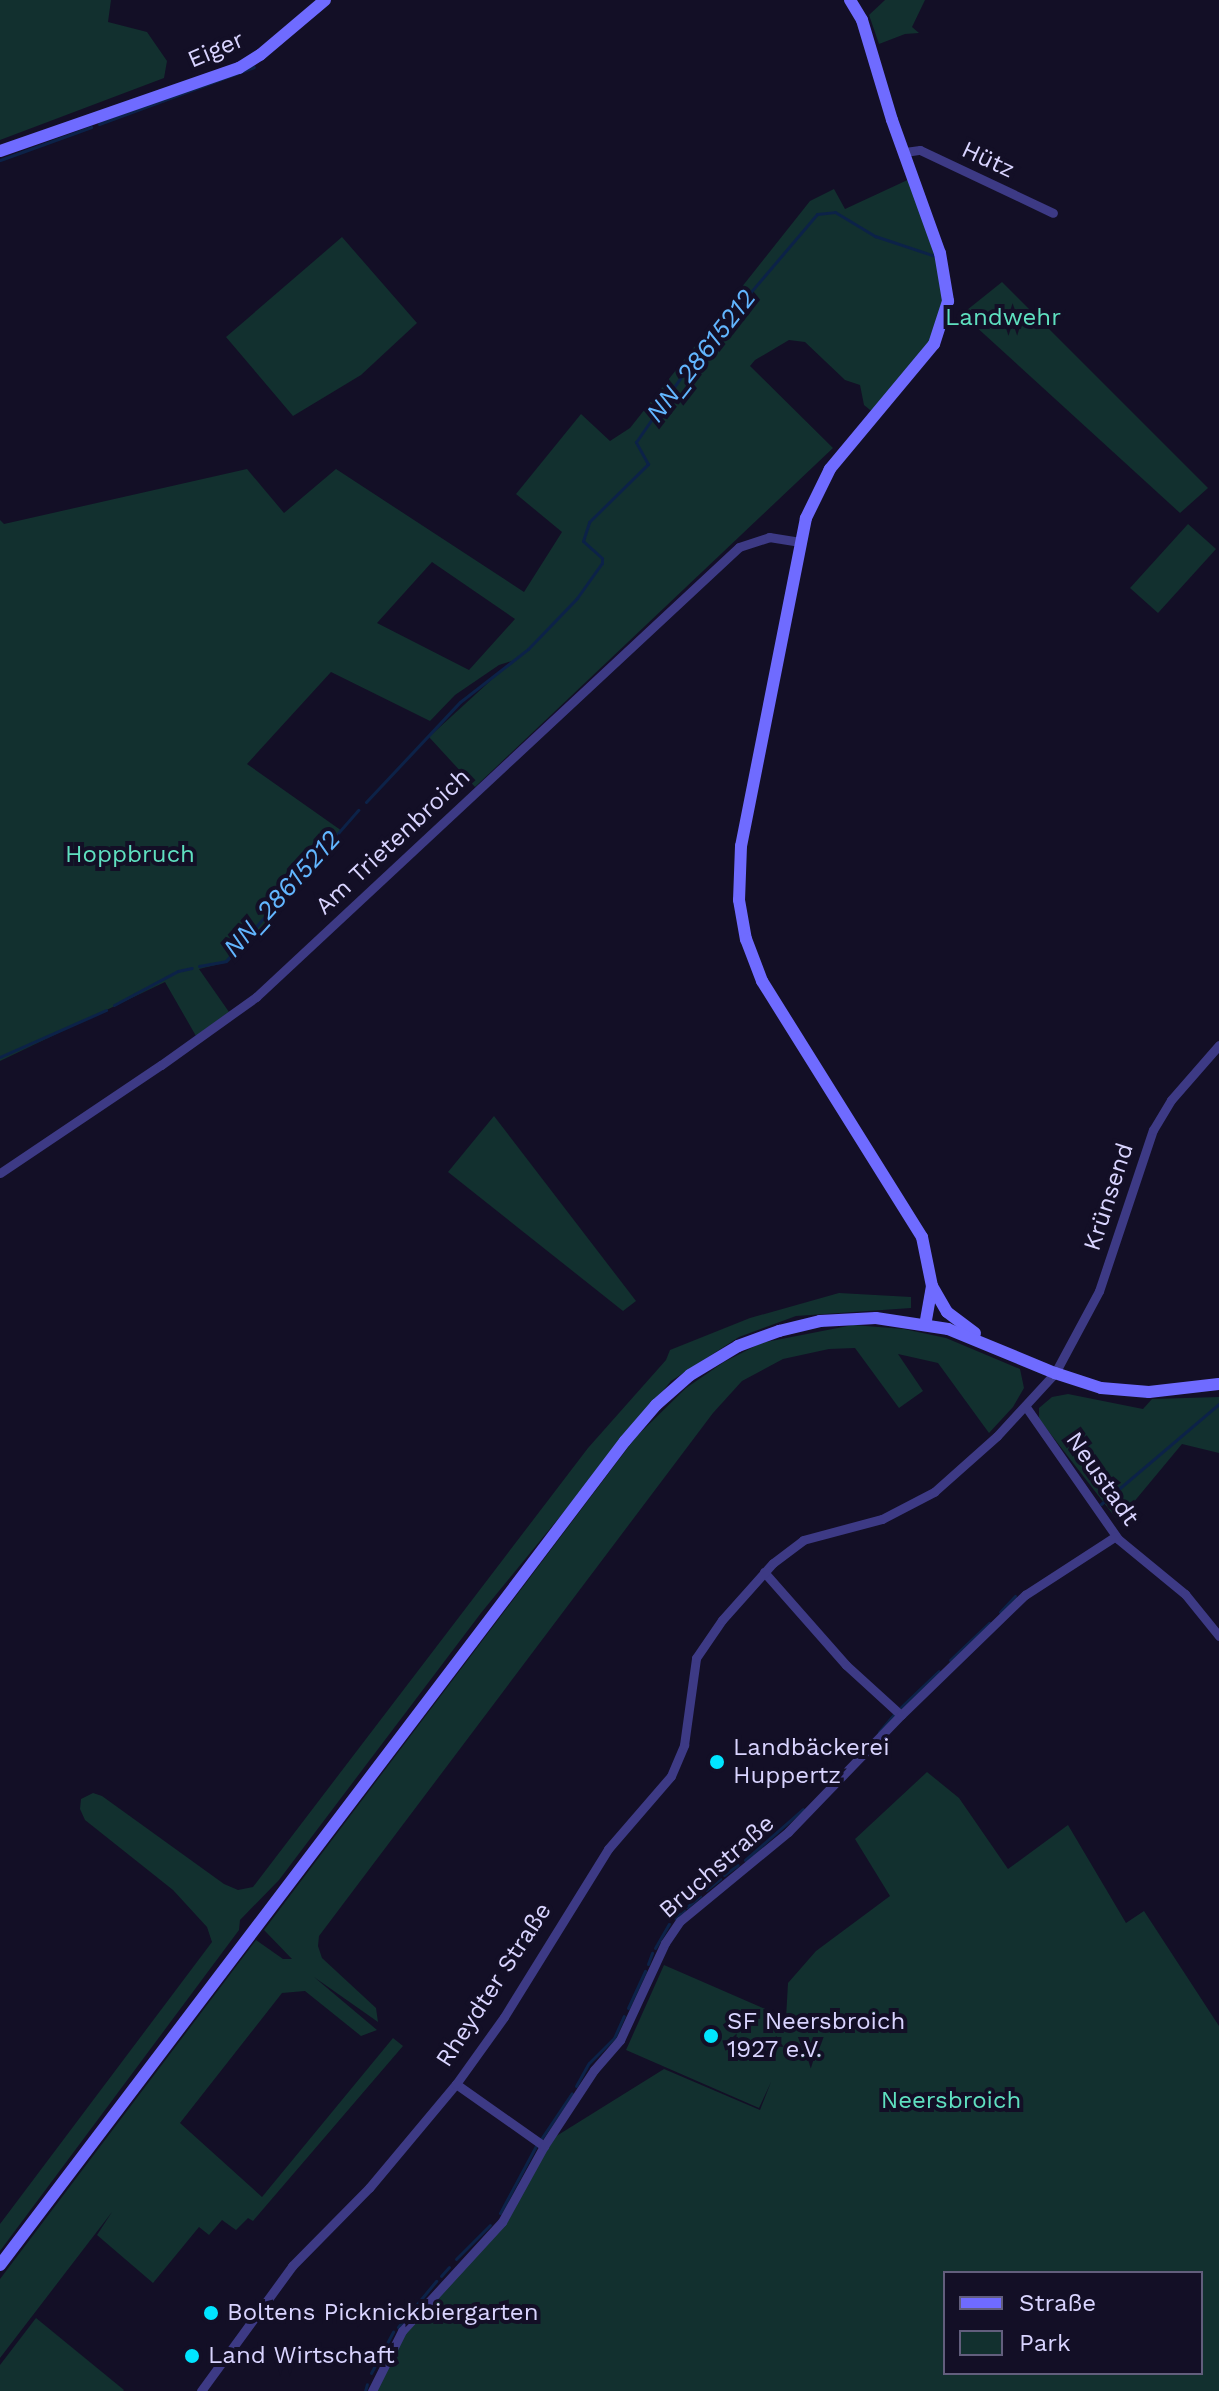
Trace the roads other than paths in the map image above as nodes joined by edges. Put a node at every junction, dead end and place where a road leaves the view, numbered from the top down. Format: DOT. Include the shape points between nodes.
graph roads {
  1 [pos="325,0"];
  2 [pos="850,0"];
  3 [pos="0,151"];
  4 [pos="905,152"];
  5 [pos="1053,213"];
  6 [pos="799,542"];
  7 [pos="1219,1045"];
  8 [pos="0,1173"];
  9 [pos="932,1286"];
  10 [pos="925,1324"];
  11 [pos="994,1346"];
  12 [pos="1055,1373"];
  13 [pos="1219,1384"];
  14 [pos="1026,1407"];
  15 [pos="1116,1536"];
  16 [pos="764,1572"];
  17 [pos="1219,1636"];
  18 [pos="901,1715"];
  19 [pos="456,2084"];
  20 [pos="544,2146"];
  21 [pos="0,2265"];
  22 [pos="201,2391"];
  23 [pos="372,2391"];
  1 -- 3 [label="main road, Eiger" via="239,68"];
  2 -- 4 [label="main road" via="862,20"];
  4 -- 5 [label="street, Hütz" via="920,150"];
  4 -- 6 [label="main road" via="945,268 946,316 930,350 830,469"];
  6 -- 8 [label="street, Am Trietenbroich" via="769,537 739,547 256,997"];
  6 -- 9 [label="main road" via="741,846 741,916 748,948 767,990 919,1229"];
  7 -- 12 [label="street, Krünsend" via="1157,1122 1099,1291"];
  9 -- 10 [label="main road"];
  9 -- 11 [label="main road" via="950,1315"];
  10 -- 11 [label="main road"];
  10 -- 21 [label="main road" via="841,1319 779,1331 723,1354 667,1395 616,1453"];
  11 -- 12 [label="main road"];
  12 -- 13 [label="main road" via="1132,1391"];
  12 -- 14 [label="street, Rheydter Straße"];
  14 -- 15 [label="street, Neustadt"];
  14 -- 16 [label="street, Rheydter Straße" via="917,1502 872,1523 812,1536"];
  15 -- 17 [label="street, Neustadt" via="1185,1594"];
  15 -- 18 [label="street, Bruchstraße" via="1033,1589"];
  16 -- 18 [label="street" via="846,1665"];
  16 -- 19 [label="street, Rheydter Straße" via="698,1652 684,1745 674,1771 608,1849"];
  18 -- 20 [label="street, Bruchstraße" via="788,1832 670,1934 620,2040"];
  19 -- 20 [label="street"];
  19 -- 22 [label="street, Rheydter Straße" via="369,2188 292,2266"];
  20 -- 23 [label="street, Bruchstraße" via="502,2222 402,2331"];
}
